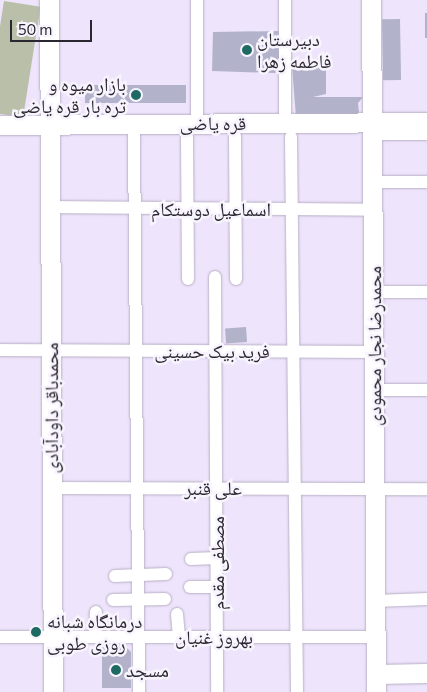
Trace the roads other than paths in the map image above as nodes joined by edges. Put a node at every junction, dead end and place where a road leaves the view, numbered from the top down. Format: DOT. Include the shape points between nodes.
graph roads {
  1 [pos="49,0"];
  2 [pos="197,0"];
  3 [pos="284,0"];
  4 [pos="371,0"];
  5 [pos="427,122"];
  6 [pos="0,125"];
  7 [pos="50,125"];
  8 [pos="372,128"];
  9 [pos="192,130"];
  10 [pos="288,130"];
  11 [pos="427,134"];
  12 [pos="134,135"];
  13 [pos="235,136"];
  14 [pos="372,182"];
  15 [pos="427,182"];
  16 [pos="50,207"];
  17 [pos="134,208"];
  18 [pos="187,208"];
  19 [pos="236,209"];
  20 [pos="292,209"];
  21 [pos="372,210"];
  22 [pos="215,277"];
  23 [pos="188,279"];
  24 [pos="236,279"];
  25 [pos="373,292"];
  26 [pos="427,292"];
  27 [pos="0,350"];
  28 [pos="51,350"];
  29 [pos="136,351"];
  30 [pos="215,351"];
  31 [pos="293,352"];
  32 [pos="374,352"];
  33 [pos="374,390"];
  34 [pos="427,390"];
  35 [pos="52,488"];
  36 [pos="137,488"];
  37 [pos="216,488"];
  38 [pos="295,488"];
  39 [pos="375,489"];
  40 [pos="427,489"];
  41 [pos="216,558"];
  42 [pos="191,559"];
  43 [pos="166,574"];
  44 [pos="115,576"];
  45 [pos="137,576"];
  46 [pos="190,587"];
  47 [pos="217,587"];
  48 [pos="165,598"];
  49 [pos="427,599"];
  50 [pos="112,600"];
  51 [pos="139,600"];
  52 [pos="376,601"];
  53 [pos="96,612"];
  54 [pos="177,614"];
  55 [pos="0,637"];
  56 [pos="52,637"];
  57 [pos="95,637"];
  58 [pos="138,637"];
  59 [pos="179,637"];
  60 [pos="217,637"];
  61 [pos="296,637"];
  62 [pos="376,637"];
  63 [pos="427,673"];
  64 [pos="376,683"];
  65 [pos="53,692"];
  66 [pos="139,692"];
  67 [pos="217,692"];
  68 [pos="297,692"];
  1 -- 7 [label="street, محمدباقر داودآبادی"];
  2 -- 9 [label="street"];
  3 -- 10 [label="street"];
  4 -- 8 [label="street, محمدرضا نجار محمودی"];
  5 -- 8 [label="street, قره یاضی"];
  6 -- 7 [label="street, قره یاضی"];
  7 -- 9 [label="street, قره یاضی"];
  7 -- 16 [label="street, محمدباقر داودآبادی"];
  8 -- 10 [label="street, قره یاضی"];
  8 -- 11 [label="street"];
  8 -- 14 [label="street, محمدرضا نجار محمودی"];
  9 -- 10 [label="street, قره یاضی"];
  9 -- 18 [label="street"];
  10 -- 20 [label="street"];
  12 -- 17 [label="street"];
  13 -- 19 [label="street"];
  14 -- 15 [label="street"];
  14 -- 21 [label="street, محمدرضا نجار محمودی"];
  16 -- 17 [label="street, اسماعیل دوستکام"];
  16 -- 28 [label="street, محمدباقر داودآبادی"];
  17 -- 18 [label="street, اسماعیل دوستکام"];
  17 -- 29 [label="street"];
  18 -- 19 [label="street, اسماعیل دوستکام"];
  18 -- 23 [label="street"];
  19 -- 20 [label="street, اسماعیل دوستکام"];
  19 -- 24 [label="street"];
  20 -- 21 [label="street, اسماعیل دوستکام"];
  20 -- 31 [label="street"];
  21 -- 25 [label="street, محمدرضا نجار محمودی"];
  22 -- 30 [label="street, مصطفی مقدم"];
  25 -- 26 [label="street"];
  25 -- 32 [label="street, محمدرضا نجار محمودی"];
  27 -- 28 [label="street, فرید بیک حسینی"];
  28 -- 29 [label="street, فرید بیک حسینی"];
  28 -- 35 [label="street, محمدباقر داودآبادی"];
  29 -- 30 [label="street, فرید بیک حسینی"];
  29 -- 36 [label="street"];
  30 -- 31 [label="street, فرید بیک حسینی"];
  30 -- 37 [label="street, مصطفی مقدم"];
  31 -- 32 [label="street, فرید بیک حسینی"];
  31 -- 38 [label="street"];
  32 -- 33 [label="street, محمدرضا نجار محمودی"];
  33 -- 34 [label="street"];
  33 -- 39 [label="street, محمدرضا نجار محمودی"];
  35 -- 36 [label="street, علی قنبر"];
  35 -- 56 [label="street, محمدباقر داودآبادی"];
  36 -- 37 [label="street, علی قنبر"];
  36 -- 45 [label="street"];
  37 -- 38 [label="street, علی قنبر"];
  37 -- 41 [label="street, مصطفی مقدم"];
  38 -- 39 [label="street, علی قنبر"];
  38 -- 61 [label="street"];
  39 -- 40 [label="street, علی قنبر"];
  39 -- 52 [label="street, محمدرضا نجار محمودی"];
  41 -- 42 [label="street"];
  41 -- 47 [label="street, مصطفی مقدم"];
  43 -- 45 [label="street"];
  44 -- 45 [label="street"];
  45 -- 51 [label="street"];
  46 -- 47 [label="street"];
  47 -- 60 [label="street, مصطفی مقدم"];
  48 -- 51 [label="street"];
  49 -- 52 [label="street"];
  50 -- 51 [label="street"];
  51 -- 58 [label="street"];
  52 -- 62 [label="street, محمدرضا نجار محمودی"];
  53 -- 57 [label="street"];
  54 -- 59 [label="street"];
  55 -- 56 [label="street, بهروز غنیان"];
  56 -- 57 [label="street, بهروز غنیان"];
  56 -- 65 [label="street, محمدباقر داودآبادی"];
  57 -- 58 [label="street, بهروز غنیان"];
  58 -- 59 [label="street, بهروز غنیان"];
  58 -- 66 [label="street"];
  59 -- 60 [label="street, بهروز غنیان"];
  60 -- 61 [label="street, بهروز غنیان"];
  60 -- 67 [label="street, مصطفی مقدم"];
  61 -- 62 [label="street, بهروز غنیان"];
  61 -- 68 [label="street"];
  62 -- 64 [label="street, محمدرضا نجار محمودی"];
  63 -- 64 [label="street"];
}
